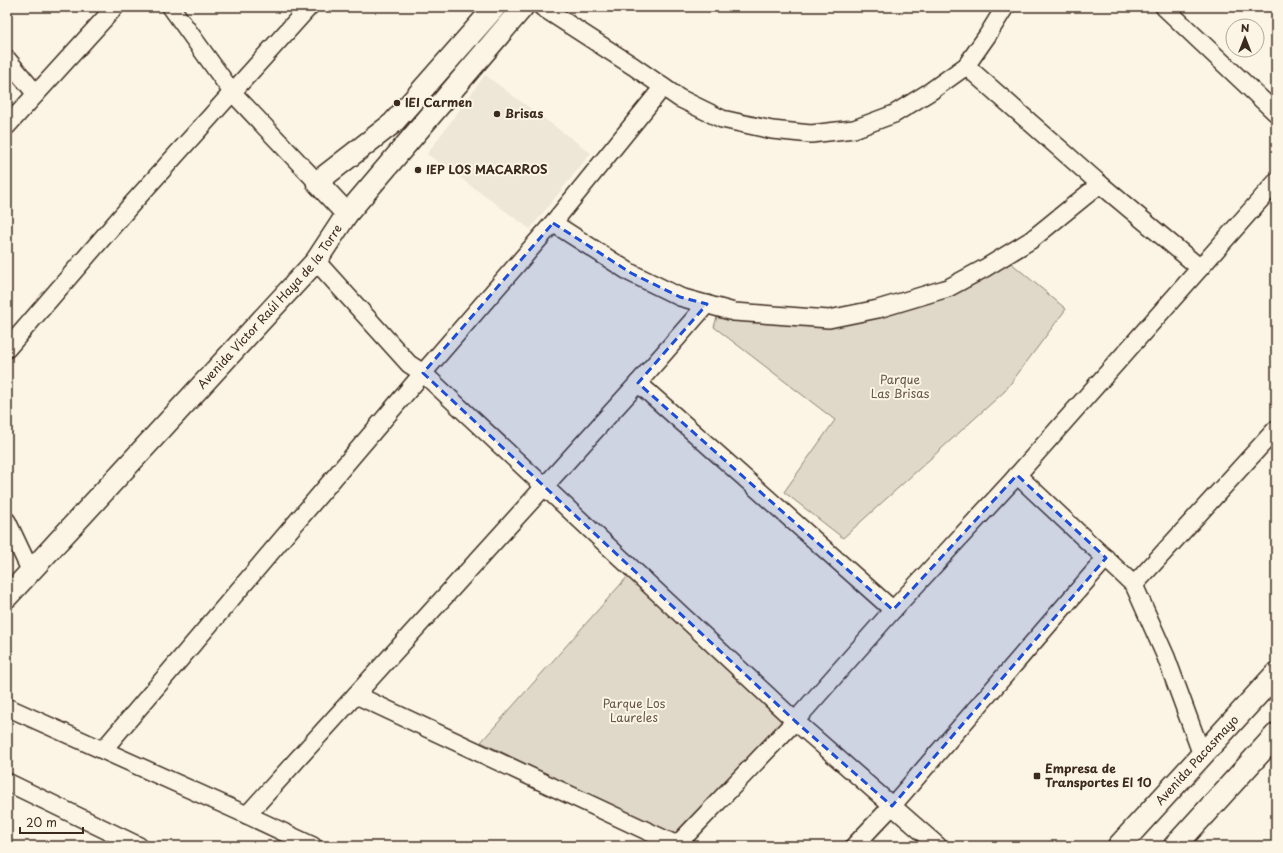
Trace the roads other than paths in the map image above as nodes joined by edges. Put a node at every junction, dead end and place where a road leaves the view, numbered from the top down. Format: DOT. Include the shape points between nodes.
graph roads {
  1 [pos="115,7"];
  2 [pos="172,7"];
  3 [pos="309,7"];
  4 [pos="495,7"];
  5 [pos="523,7"];
  6 [pos="542,7"];
  7 [pos="1004,7"];
  8 [pos="1164,7"];
  9 [pos="7,58"];
  10 [pos="966,66"];
  11 [pos="663,88"];
  12 [pos="232,92"];
  13 [pos="36,94"];
  14 [pos="1276,113"];
  15 [pos="7,126"];
  16 [pos="317,182"];
  17 [pos="1276,182"];
  18 [pos="1100,184"];
  19 [pos="347,214"];
  20 [pos="553,223"];
  21 [pos="316,261"];
  22 [pos="1200,268"];
  23 [pos="707,304"];
  24 [pos="7,349"];
  25 [pos="424,373"];
  26 [pos="638,383"];
  27 [pos="1276,429"];
  28 [pos="1017,475"];
  29 [pos="544,486"];
  30 [pos="7,521"];
  31 [pos="1106,558"];
  32 [pos="31,572"];
  33 [pos="1134,584"];
  34 [pos="7,596"];
  35 [pos="893,610"];
  36 [pos="1275,677"];
  37 [pos="356,695"];
  38 [pos="7,707"];
  39 [pos="795,720"];
  40 [pos="1276,735"];
  41 [pos="103,750"];
  42 [pos="1202,755"];
  43 [pos="7,782"];
  44 [pos="892,806"];
  45 [pos="247,815"];
  46 [pos="676,845"];
  47 [pos="139,846"];
  48 [pos="313,846"];
  49 [pos="854,846"];
  50 [pos="938,846"];
  51 [pos="1119,846"];
  52 [pos="1175,846"];
  1 -- 13 [label="street"];
  2 -- 12 [label="street"];
  3 -- 12 [label="street"];
  4 -- 16 [label="street" via="393,123"];
  5 -- 19 [label="street, Avenida Víctor Raúl Haya de la Torre"];
  6 -- 11 [label="street"];
  7 -- 10 [label="street"];
  8 -- 14 [label="street"];
  9 -- 13 [label="street"];
  10 -- 11 [label="street" via="894,114 854,128 811,134 772,130 722,119"];
  10 -- 18 [label="street"];
  11 -- 20 [label="street"];
  12 -- 16 [label="street"];
  12 -- 24 [label="street"];
  13 -- 15 [label="street"];
  16 -- 19 [label="street"];
  17 -- 22 [label="street"];
  18 -- 22 [label="street"];
  18 -- 23 [label="street" via="1031,240 948,288 878,309 829,320 734,312"];
  19 -- 21 [label="street, Avenida Víctor Raúl Haya de la Torre"];
  20 -- 23 [label="street" via="631,273 680,296"];
  20 -- 25 [label="street"];
  21 -- 25 [label="street" via="409,364"];
  21 -- 32 [label="street, Avenida Víctor Raúl Haya de la Torre"];
  22 -- 28 [label="street"];
  23 -- 26 [label="street"];
  25 -- 29 [label="street"];
  25 -- 41 [label="street"];
  26 -- 29 [label="street"];
  26 -- 35 [label="street"];
  27 -- 33 [label="street"];
  28 -- 31 [label="street"];
  28 -- 35 [label="street"];
  29 -- 37 [label="street"];
  29 -- 39 [label="street"];
  30 -- 32 [label="street"];
  31 -- 33 [label="street"];
  31 -- 44 [label="street"];
  32 -- 34 [label="street, Avenida Víctor Raúl Haya de la Torre"];
  33 -- 42 [label="street" via="1166,657"];
  35 -- 39 [label="street"];
  36 -- 42 [label="main road, Avenida Pacasmayo"];
  37 -- 45 [label="street"];
  37 -- 46 [label="street"];
  38 -- 41 [label="street"];
  39 -- 44 [label="street"];
  39 -- 46 [label="street"];
  40 -- 52 [label="main road"];
  41 -- 45 [label="street"];
  42 -- 51 [label="main road, Avenida Pacasmayo"];
  43 -- 47 [label="street"];
  44 -- 49 [label="street"];
  44 -- 50 [label="street"];
  45 -- 48 [label="street"];
}
